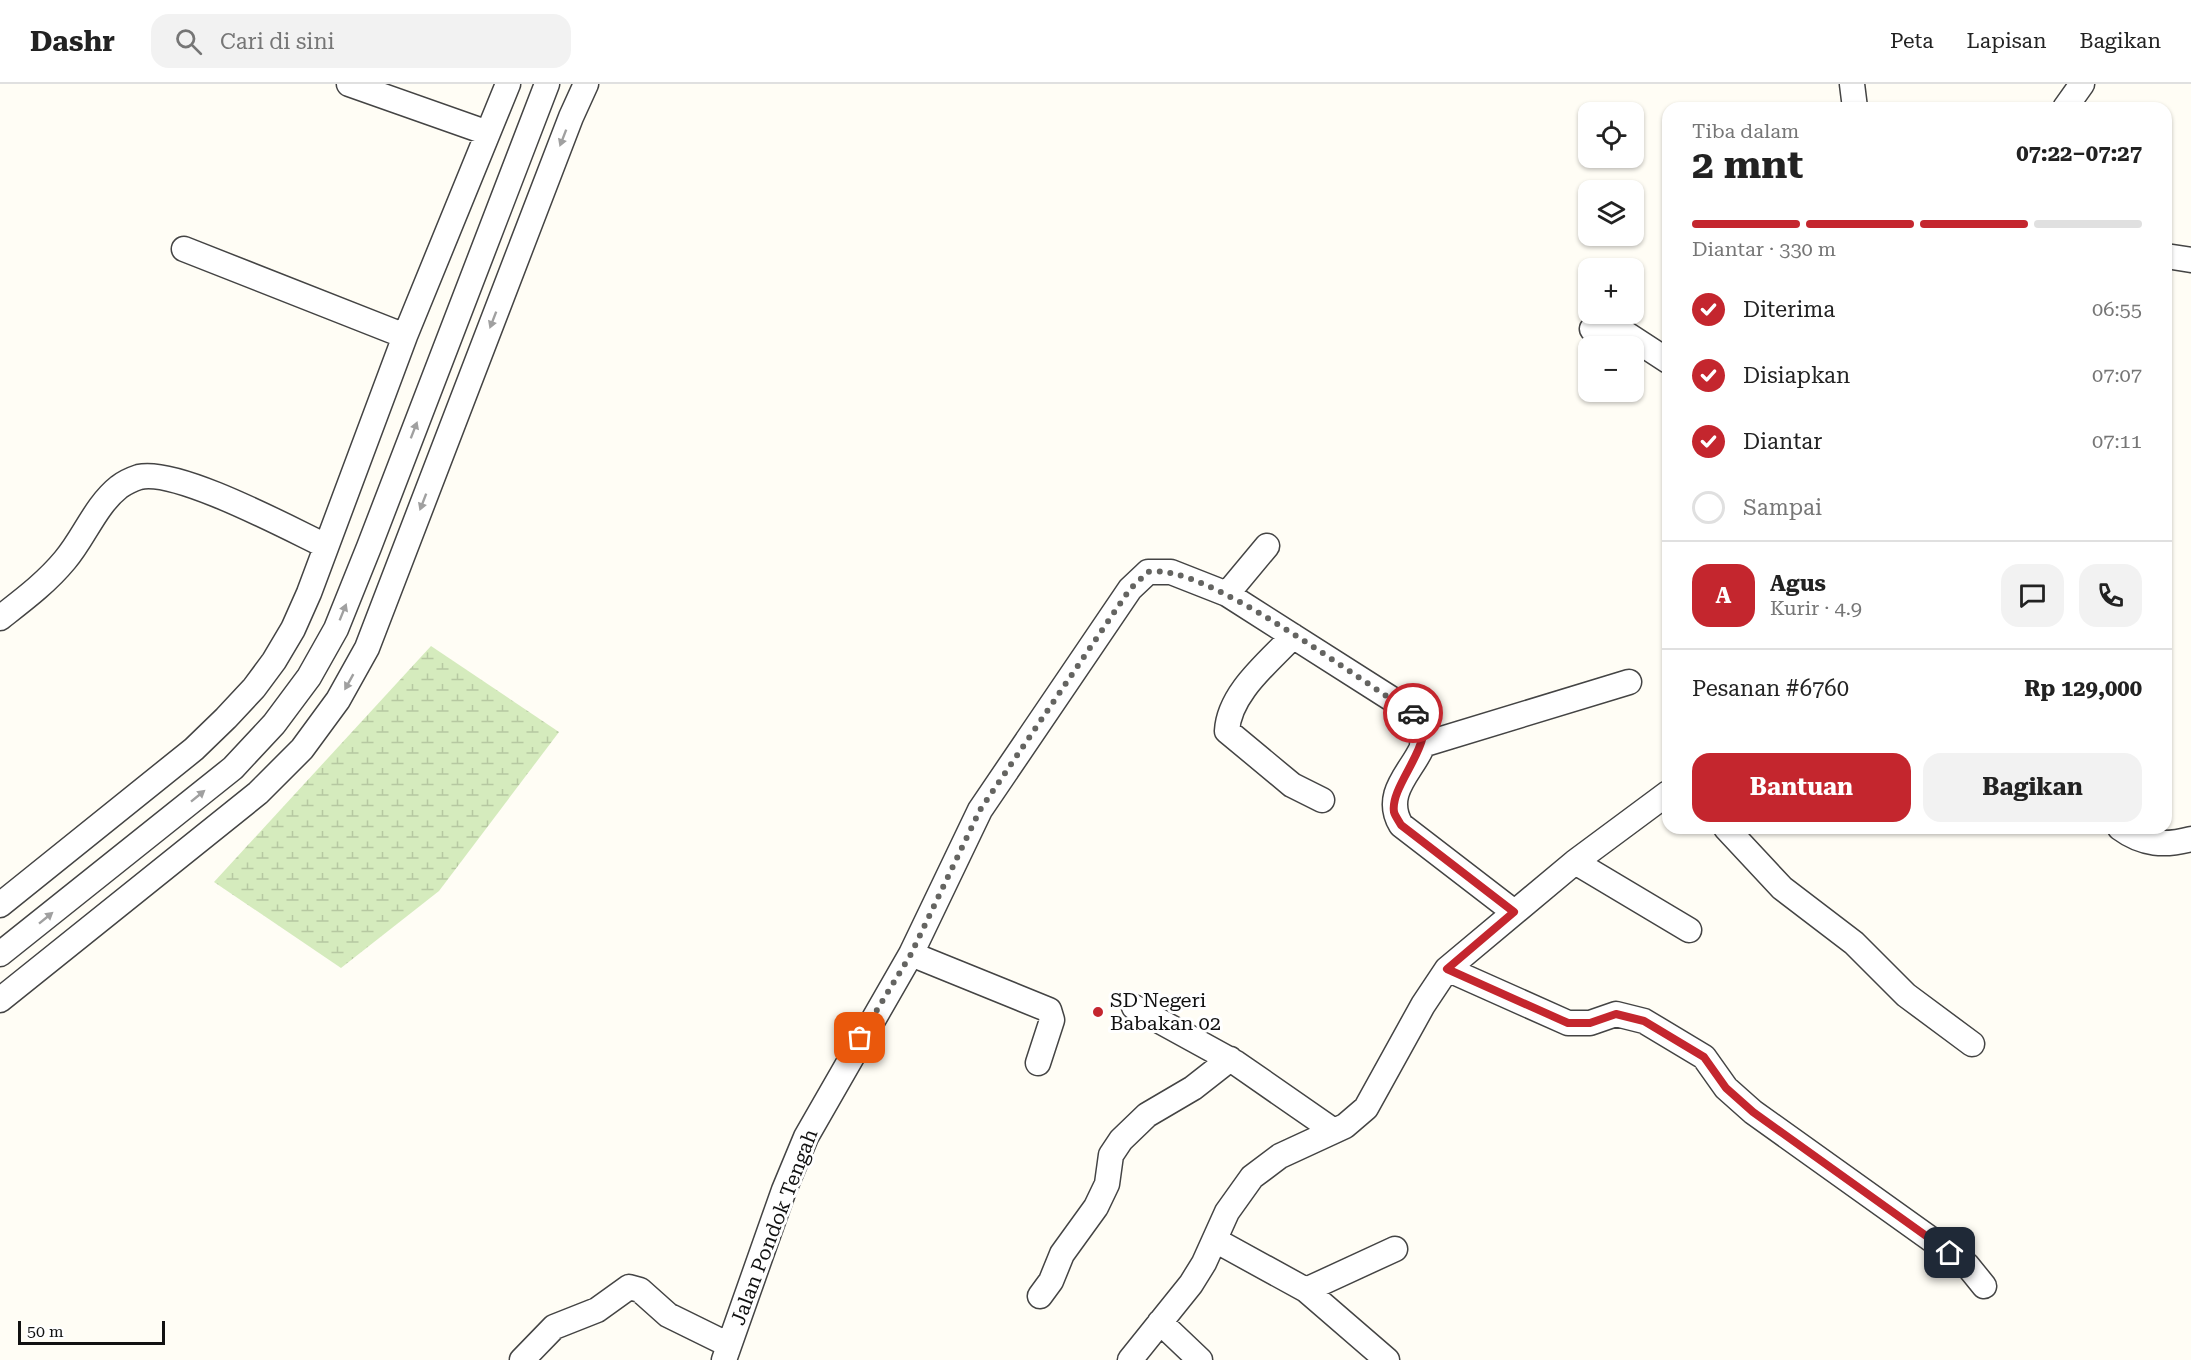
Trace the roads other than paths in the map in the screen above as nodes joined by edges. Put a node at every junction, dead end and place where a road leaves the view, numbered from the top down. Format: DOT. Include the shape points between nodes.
graph roads {
  1 [pos="349,84"];
  2 [pos="508,84"];
  3 [pos="547,84"];
  4 [pos="586,84"];
  5 [pos="1852,84"];
  6 [pos="2082,84"];
  7 [pos="1854,102"];
  8 [pos="2069,102"];
  9 [pos="488,132"];
  10 [pos="184,249"];
  11 [pos="2172,257"];
  12 [pos="2191,260"];
  13 [pos="1592,329"];
  14 [pos="405,336"];
  15 [pos="1662,357"];
  16 [pos="326,546"];
  17 [pos="1267,546"];
  18 [pos="1227,594"];
  19 [pos="0,618"];
  20 [pos="1293,636"];
  21 [pos="1629,682"];
  22 [pos="1422,744"];
  23 [pos="1322,800"];
  24 [pos="1662,800"];
  25 [pos="1732,834"];
  26 [pos="2131,834"];
  27 [pos="2191,839"];
  28 [pos="1575,862"];
  29 [pos="0,905"];
  30 [pos="1514,912"];
  31 [pos="1689,930"];
  32 [pos="0,954"];
  33 [pos="911,954"];
  34 [pos="1447,969"];
  35 [pos="0,1000"];
  36 [pos="1134,1007"];
  37 [pos="1972,1044"];
  38 [pos="1230,1059"];
  39 [pos="1038,1063"];
  40 [pos="1334,1131"];
  41 [pos="1215,1240"];
  42 [pos="1395,1249"];
  43 [pos="1984,1286"];
  44 [pos="1306,1290"];
  45 [pos="1040,1296"];
  46 [pos="1160,1322"];
  47 [pos="727,1352"];
  48 [pos="522,1360"];
  49 [pos="1130,1360"];
  50 [pos="1200,1360"];
  51 [pos="1386,1360"];
  1 -- 9 [label="street"];
  2 -- 9 [label="street"];
  32 -- 3 [label="street, one-way" via="233,768 274,724 309,677 336,629 369,547"];
  4 -- 35 [label="street, one-way" via="367,648 338,700 302,748 258,793"];
  5 -- 7 [label="street"];
  6 -- 8 [label="street"];
  9 -- 14 [label="street"];
  10 -- 14 [label="street"];
  11 -- 12 [label="street"];
  13 -- 15 [label="street" via="1622,331"];
  14 -- 16 [label="street"];
  16 -- 19 [label="street" via="198,488 140,477 119,487 65,560"];
  16 -- 29 [label="street" via="293,628 254,688 194,749"];
  17 -- 18 [label="street"];
  18 -- 20 [label="street, Jalan Pondok Tengah"];
  18 -- 33 [label="street, Jalan Pondok Tengah" via="1171,572 1148,572 1139,578 1004,770 980,810"];
  20 -- 22 [label="street, Jalan Pondok Tengah" via="1420,717 1425,731"];
  20 -- 23 [label="street" via="1243,690 1227,731 1292,785"];
  21 -- 22 [label="street"];
  22 -- 30 [label="street" via="1395,797 1394,813 1401,825"];
  24 -- 28 [label="street"];
  25 -- 37 [label="street" via="1782,888 1854,943 1906,995"];
  26 -- 27 [label="street" via="2159,844"];
  28 -- 30 [label="street"];
  28 -- 31 [label="street"];
  30 -- 34 [label="street"];
  33 -- 39 [label="street" via="1049,1010 1052,1020"];
  33 -- 47 [label="street, Jalan Pondok Tengah" via="806,1137"];
  34 -- 40 [label="street" via="1398,1048 1371,1101 1356,1119"];
  34 -- 43 [label="street" via="1568,1023 1590,1023 1616,1014 1644,1021 1704,1057 1726,1088 1753,1112 1967,1265"];
  36 -- 38 [label="street"];
  38 -- 40 [label="street"];
  38 -- 45 [label="street" via="1193,1088 1148,1114 1121,1140 1112,1155 1107,1184 1096,1207 1062,1254"];
  40 -- 41 [label="street" via="1280,1156 1252,1177 1227,1212"];
  41 -- 44 [label="street"];
  41 -- 46 [label="street" via="1191,1284"];
  42 -- 44 [label="street"];
  44 -- 51 [label="street"];
  46 -- 49 [label="street"];
  46 -- 50 [label="street"];
  47 -- 48 [label="street" via="668,1315 640,1290 629,1287 597,1310 554,1328"];
}
